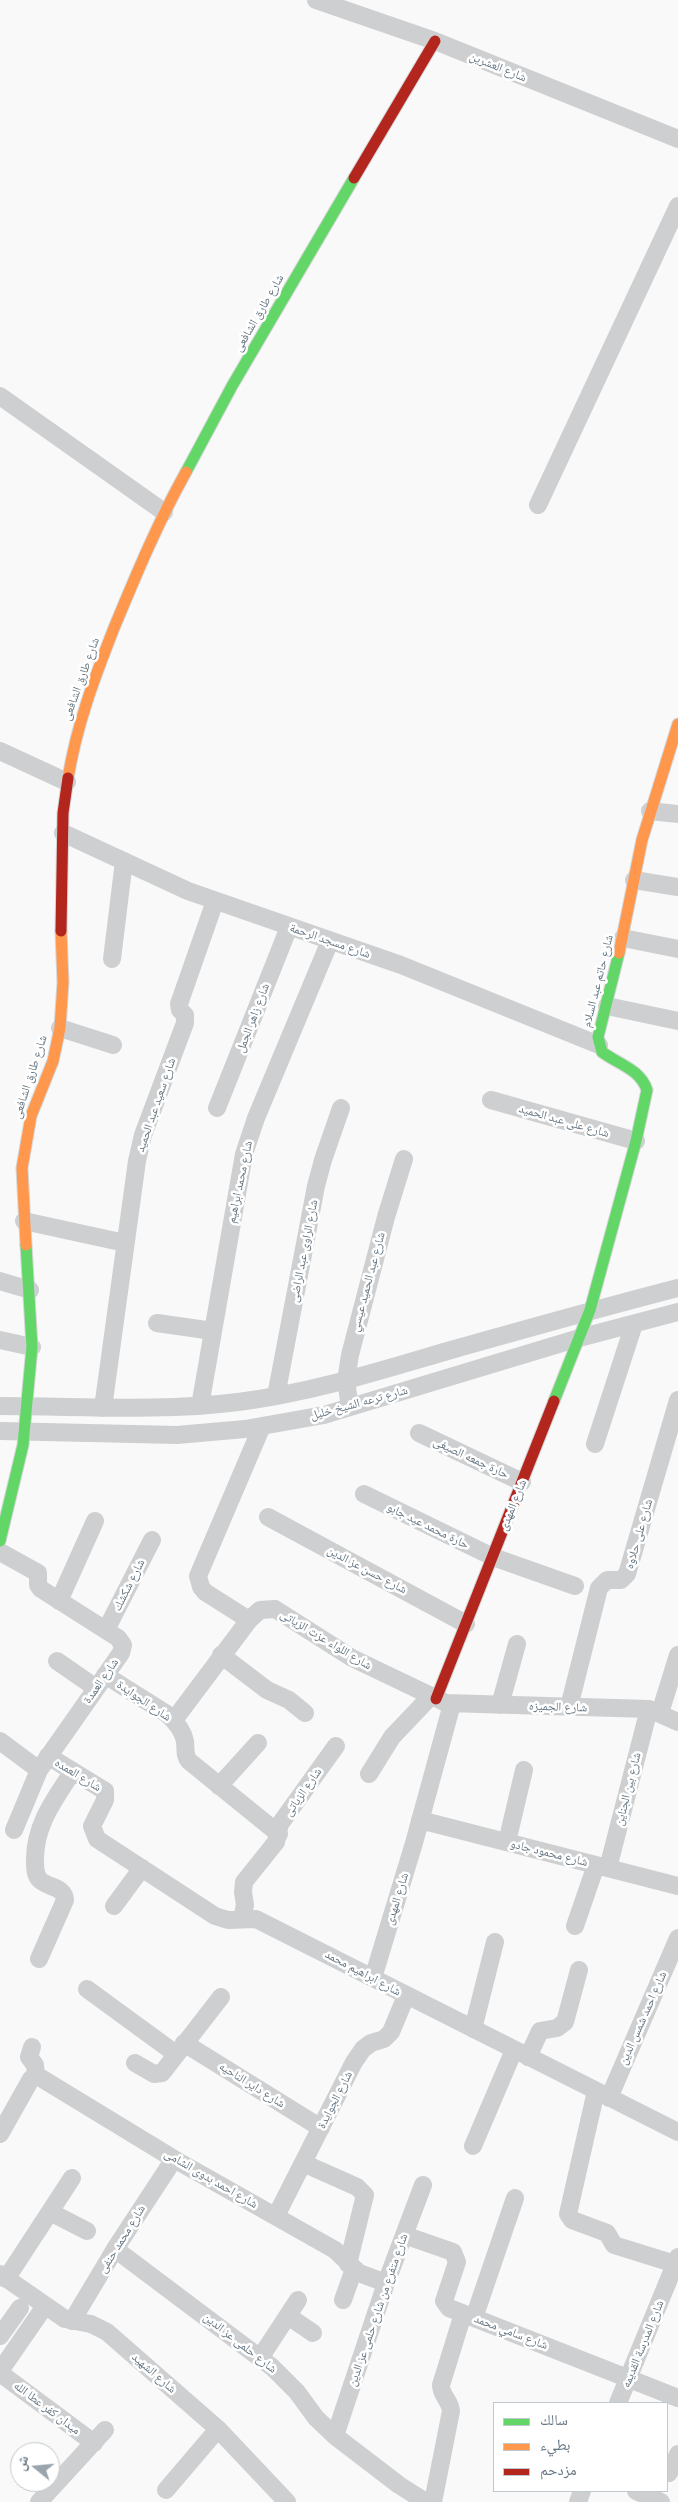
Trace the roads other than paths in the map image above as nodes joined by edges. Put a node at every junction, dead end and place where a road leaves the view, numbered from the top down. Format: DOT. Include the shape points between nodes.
graph roads {
  1 [pos="316,0"];
  2 [pos="434,41"];
  3 [pos="678,139"];
  4 [pos="678,206"];
  5 [pos="0,396"];
  6 [pos="538,505"];
  7 [pos="164,512"];
  8 [pos="676,732"];
  9 [pos="0,751"];
  10 [pos="67,782"];
  11 [pos="650,811"];
  12 [pos="678,814"];
  13 [pos="63,833"];
  14 [pos="124,861"];
  15 [pos="634,880"];
  16 [pos="678,887"];
  17 [pos="215,901"];
  18 [pos="289,927"];
  19 [pos="622,938"];
  20 [pos="330,941"];
  21 [pos="678,949"];
  22 [pos="112,959"];
  23 [pos="607,1006"];
  24 [pos="678,1021"];
  25 [pos="60,1028"];
  26 [pos="113,1045"];
  27 [pos="599,1045"];
  28 [pos="491,1100"];
  29 [pos="217,1108"];
  30 [pos="342,1108"];
  31 [pos="636,1141"];
  32 [pos="404,1159"];
  33 [pos="24,1221"];
  34 [pos="125,1243"];
  35 [pos="0,1281"];
  36 [pos="678,1288"];
  37 [pos="30,1290"];
  38 [pos="590,1310"];
  39 [pos="678,1312"];
  40 [pos="157,1323"];
  41 [pos="634,1324"];
  42 [pos="213,1330"];
  43 [pos="579,1338"];
  44 [pos="0,1340"];
  45 [pos="32,1348"];
  46 [pos="346,1381"];
  47 [pos="276,1396"];
  48 [pos="678,1400"];
  49 [pos="0,1406"];
  50 [pos="26,1406"];
  51 [pos="200,1406"];
  52 [pos="350,1407"];
  53 [pos="103,1408"];
  54 [pos="262,1426"];
  55 [pos="0,1431"];
  56 [pos="24,1432"];
  57 [pos="419,1434"];
  58 [pos="595,1444"];
  59 [pos="522,1482"];
  60 [pos="364,1494"];
  61 [pos="268,1517"];
  62 [pos="95,1521"];
  63 [pos="152,1540"];
  64 [pos="0,1541"];
  65 [pos="0,1552"];
  66 [pos="492,1557"];
  67 [pos="575,1586"];
  68 [pos="59,1601"];
  69 [pos="249,1620"];
  70 [pos="466,1624"];
  71 [pos="106,1630"];
  72 [pos="517,1644"];
  73 [pos="221,1654"];
  74 [pos="678,1655"];
  75 [pos="57,1661"];
  76 [pos="100,1681"];
  77 [pos="439,1700"];
  78 [pos="500,1705"];
  79 [pos="569,1707"];
  80 [pos="654,1711"];
  81 [pos="305,1713"];
  82 [pos="174,1720"];
  83 [pos="678,1722"];
  84 [pos="0,1741"];
  85 [pos="258,1743"];
  86 [pos="336,1746"];
  87 [pos="43,1763"];
  88 [pos="524,1770"];
  89 [pos="73,1771"];
  90 [pos="369,1774"];
  91 [pos="219,1786"];
  92 [pos="106,1794"];
  93 [pos="420,1820"];
  94 [pos="14,1830"];
  95 [pos="278,1834"];
  96 [pos="507,1842"];
  97 [pos="602,1866"];
  98 [pos="142,1868"];
  99 [pos="678,1886"];
  100 [pos="114,1906"];
  101 [pos="242,1918"];
  102 [pos="575,1926"];
  103 [pos="678,1938"];
  104 [pos="495,1942"];
  105 [pos="40,1960"];
  106 [pos="579,1970"];
  107 [pos="373,1978"];
  108 [pos="87,1989"];
  109 [pos="221,1996"];
  110 [pos="406,1996"];
  111 [pos="473,2030"];
  112 [pos="32,2047"];
  113 [pos="180,2048"];
  114 [pos="521,2054"];
  115 [pos="135,2063"];
  116 [pos="36,2075"];
  117 [pos="603,2094"];
  118 [pos="321,2128"];
  119 [pos="678,2132"];
  120 [pos="0,2134"];
  121 [pos="473,2146"];
  122 [pos="174,2159"];
  123 [pos="303,2163"];
  124 [pos="72,2178"];
  125 [pos="423,2185"];
  126 [pos="515,2198"];
  127 [pos="50,2212"];
  128 [pos="276,2216"];
  129 [pos="87,2231"];
  130 [pos="404,2234"];
  131 [pos="115,2249"];
  132 [pos="677,2262"];
  133 [pos="351,2267"];
  134 [pos="3,2276"];
  135 [pos="386,2283"];
  136 [pos="298,2300"];
  137 [pos="343,2300"];
  138 [pos="45,2306"];
  139 [pos="20,2308"];
  140 [pos="288,2316"];
  141 [pos="468,2316"];
  142 [pos="72,2321"];
  143 [pos="1,2333"];
  144 [pos="313,2333"];
  145 [pos="260,2358"];
  146 [pos="0,2372"];
  147 [pos="630,2378"];
  148 [pos="678,2398"];
  149 [pos="618,2402"];
  150 [pos="218,2429"];
  151 [pos="105,2430"];
  152 [pos="335,2436"];
  153 [pos="94,2444"];
  154 [pos="678,2454"];
  155 [pos="669,2473"];
  156 [pos="166,2490"];
  157 [pos="638,2492"];
  158 [pos="39,2502"];
  159 [pos="287,2502"];
  160 [pos="426,2502"];
  161 [pos="433,2502"];
  162 [pos="662,2502"];
  1 -- 2 [label="street, شارع العشرين"];
  2 -- 3 [label="street, شارع العشرين"];
  2 -- 7 [label="street, شارع طارق الشافعى" via="232,386"];
  4 -- 6 [label="street"];
  5 -- 7 [label="street"];
  7 -- 10 [label="street, شارع طارق الشافعى" via="85,702"];
  8 -- 11 [label="street, شارع حاتم عبد السلام"];
  9 -- 10 [label="street"];
  10 -- 13 [label="street, شارع طارق الشافعى"];
  11 -- 12 [label="street"];
  11 -- 15 [label="street, شارع حاتم عبد السلام"];
  13 -- 14 [label="street, شارع مسجد الرحمة"];
  13 -- 25 [label="street, شارع طارق الشافعى"];
  14 -- 17 [label="street, شارع مسجد الرحمة"];
  14 -- 22 [label="street"];
  15 -- 16 [label="street"];
  15 -- 19 [label="street, شارع حاتم عبد السلام"];
  17 -- 18 [label="street, شارع مسجد الرحمة"];
  17 -- 34 [label="street, شارع سعيد عبد الحميد" via="179,1004 185,1022 143,1135"];
  18 -- 20 [label="street, شارع مسجد الرحمة"];
  18 -- 29 [label="street, شارع زاهر الجمل"];
  19 -- 21 [label="street"];
  19 -- 23 [label="street, شارع حاتم عبد السلام"];
  20 -- 27 [label="street, شارع مسجد الرحمة" via="401,965"];
  20 -- 42 [label="street, شارع محمد ابراهيم" via="244,1154"];
  23 -- 24 [label="street"];
  23 -- 27 [label="street, شارع حاتم عبد السلام" via="598,1036"];
  25 -- 26 [label="street"];
  25 -- 33 [label="street, شارع طارق الشافعى" via="53,1061 31,1116 25,1142 22,1168"];
  27 -- 31 [label="street, شارع حاتم عبد السلام" via="609,1058 639,1075 646,1084"];
  28 -- 31 [label="street, شارع على عبد الحميد"];
  30 -- 47 [label="street, شارع الراوى عبد الراضى" via="316,1186"];
  31 -- 38 [label="street, شارع حاتم عبد السلام"];
  32 -- 46 [label="street, شارع عبد الحميد عيسي" via="357,1321"];
  33 -- 34 [label="street"];
  33 -- 37 [label="street, شارع طارق الشافعى"];
  34 -- 53 [label="street, شارع سعيد عبد الحميد"];
  35 -- 37 [label="street"];
  36 -- 38 [label="street, شارع ترعه الشيخ خليل"];
  37 -- 45 [label="street, شارع طارق الشافعى"];
  38 -- 43 [label="street, شارع المهدى"];
  38 -- 46 [label="street, شارع ترعه الشيخ خليل"];
  39 -- 41 [label="street, شارع ترعه الشيخ خليل"];
  40 -- 42 [label="street"];
  41 -- 43 [label="street, شارع ترعه الشيخ خليل"];
  41 -- 58 [label="street"];
  42 -- 51 [label="street, شارع محمد ابراهيم"];
  43 -- 52 [label="street, شارع ترعه الشيخ خليل"];
  43 -- 59 [label="street, شارع المهدى"];
  44 -- 45 [label="street"];
  45 -- 50 [label="street, شارع طارق الشافعى"];
  46 -- 47 [label="street, شارع ترعه الشيخ خليل"];
  46 -- 52 [label="street, شارع عبد الحميد عيسي"];
  47 -- 51 [label="street, شارع ترعه الشيخ خليل"];
  48 -- 79 [label="street, شارع على حلاوه" via="626,1576 618,1581 607,1580 599,1588"];
  49 -- 50 [label="street, شارع ترعه الشيخ خليل"];
  50 -- 53 [label="street, شارع ترعه الشيخ خليل"];
  50 -- 56 [label="street, شارع طارق الشافعى"];
  51 -- 53 [label="street, شارع ترعه الشيخ خليل"];
  52 -- 54 [label="street, شارع ترعه الشيخ خليل"];
  54 -- 56 [label="street, شارع ترعه الشيخ خليل" via="211,1434 177,1435"];
  54 -- 69 [label="street" via="198,1576 205,1592"];
  55 -- 56 [label="street, شارع ترعه الشيخ خليل"];
  56 -- 64 [label="street"];
  57 -- 59 [label="street, حارة جمعه الصيغى"];
  59 -- 66 [label="street, شارع المهدى"];
  60 -- 66 [label="street, حارة محمد عيد جابو"];
  61 -- 70 [label="street, شارع حسن عز الدين"];
  62 -- 68 [label="street"];
  63 -- 71 [label="street, شارع شكشك"];
  65 -- 68 [label="street, شارع العمدة" via="38,1573 40,1587"];
  66 -- 67 [label="street, حارة محمد عيد جابو"];
  66 -- 70 [label="street, شارع المهدى"];
  68 -- 71 [label="street, شارع العمدة"];
  69 -- 73 [label="street, شارع اللواء عزت الزياتى"];
  69 -- 77 [label="street, شارع اللواء عزت الزياتى" via="260,1610 274,1609 352,1658"];
  70 -- 77 [label="street, شارع المهدى"];
  71 -- 76 [label="street, شارع العمدة" via="123,1645"];
  72 -- 78 [label="street"];
  73 -- 81 [label="street" via="267,1690 290,1700"];
  73 -- 82 [label="street, شارع اللواء عزت الزياتى"];
  74 -- 80 [label="street, شارع بين الجناين"];
  75 -- 76 [label="street, شارع الجوايدة"];
  76 -- 82 [label="street, شارع الجوايدة"];
  76 -- 87 [label="street, شارع العمدة"];
  77 -- 78 [label="street, شارع الجميزه"];
  77 -- 90 [label="street" via="392,1737"];
  77 -- 93 [label="street, شارع المهدى"];
  78 -- 79 [label="street, شارع الجميزه"];
  79 -- 80 [label="street, شارع الجميزه"];
  80 -- 83 [label="street, شارع الجميزه"];
  80 -- 97 [label="street, شارع بين الجناين"];
  82 -- 91 [label="street, شارع الجوايدة" via="184,1738 186,1758"];
  84 -- 87 [label="street, شارع العمده"];
  85 -- 91 [label="street"];
  86 -- 95 [label="street, شارع الزياتى" via="283,1820"];
  87 -- 89 [label="street, شارع العمده"];
  87 -- 94 [label="street, شارع العمدة"];
  88 -- 96 [label="street"];
  89 -- 92 [label="street, شارع العمده"];
  89 -- 105 [label="street" via="47,1811 37,1839 37,1876 60,1891 65,1900"];
  91 -- 95 [label="street, شارع الجوايدة"];
  92 -- 98 [label="street, شارع ابراهيم محمد" via="92,1826 94,1836"];
  93 -- 96 [label="street, شارع محمود جادو"];
  93 -- 107 [label="street, شارع المهدى"];
  95 -- 101 [label="street, شارع الزياتى" via="276,1842 244,1882 246,1905"];
  96 -- 97 [label="street, شارع محمود جادو"];
  97 -- 99 [label="street, شارع محمود جادو"];
  97 -- 102 [label="street, شارع بين الجناين"];
  98 -- 100 [label="street"];
  98 -- 101 [label="street, شارع ابراهيم محمد" via="215,1916 228,1920"];
  101 -- 107 [label="street, شارع ابراهيم محمد" via="256,1919"];
  103 -- 117 [label="street, شارع احمد شمس الدين" via="629,2048"];
  104 -- 111 [label="street"];
  106 -- 114 [label="street" via="565,2022 557,2028 540,2031"];
  107 -- 110 [label="street, شارع ابراهيم محمد"];
  108 -- 113 [label="street, شارع داير الناحيه"];
  109 -- 113 [label="street"];
  110 -- 111 [label="street, شارع ابراهيم محمد"];
  110 -- 118 [label="street, شارع الجوايدة" via="391,2032 363,2049 354,2062"];
  111 -- 114 [label="street, شارع ابراهيم محمد"];
  112 -- 116 [label="street" via="29,2057 35,2065"];
  113 -- 115 [label="street" via="160,2074"];
  113 -- 118 [label="street, شارع داير الناحيه"];
  114 -- 117 [label="street, شارع ابراهيم محمد"];
  114 -- 121 [label="street"];
  116 -- 120 [label="street"];
  116 -- 122 [label="street, شارع احمد بدوى الشامى"];
  117 -- 119 [label="street, شارع ابراهيم محمد"];
  117 -- 132 [label="street, شارع احمد شمس الدين" via="568,2214 572,2220 607,2234 614,2245"];
  118 -- 123 [label="street, شارع الجوايدة"];
  122 -- 128 [label="street, شارع احمد بدوى الشامى"];
  122 -- 131 [label="street, شارع محمد حنفى"];
  123 -- 128 [label="street, شارع الجوايدة"];
  123 -- 133 [label="street" via="357,2186 365,2195"];
  124 -- 127 [label="street"];
  125 -- 130 [label="street, شارع متفرع من شارع حلمى عز الدين"];
  126 -- 141 [label="street"];
  127 -- 129 [label="street"];
  127 -- 134 [label="street"];
  128 -- 133 [label="street, شارع احمد بدوى الشامى" via="335,2250"];
  130 -- 135 [label="street, شارع متفرع من شارع حلمى عز الدين"];
  130 -- 141 [label="street, شارع سامي محمد" via="453,2252 457,2262 444,2301 449,2308"];
  131 -- 142 [label="street, شارع محمد حنفى"];
  131 -- 145 [label="street, شارع حلمى عز الدين"];
  132 -- 147 [label="street, شارع المدرسة القديمه"];
  133 -- 135 [label="street, شارع احمد بدوى الشامى"];
  133 -- 137 [label="street"];
  134 -- 138 [label="street, شارع الشهيد"];
  135 -- 152 [label="street, شارع متفرع من شارع حلمى عز الدين"];
  136 -- 140 [label="street"];
  138 -- 142 [label="street, شارع الشهيد"];
  138 -- 146 [label="street, ميدان كفر عطا الله"];
  139 -- 143 [label="street"];
  140 -- 144 [label="street"];
  140 -- 145 [label="street"];
  141 -- 147 [label="street, شارع سامي محمد"];
  141 -- 161 [label="street" via="441,2385 451,2411"];
  142 -- 150 [label="street, شارع الشهيد" via="91,2324 107,2332"];
  145 -- 152 [label="street, شارع حلمى عز الدين" via="285,2379"];
  146 -- 153 [label="street, ميدان كفر عطا الله"];
  147 -- 148 [label="street, شارع سامي محمد"];
  147 -- 149 [label="street, شارع المدرسة القديمه"];
  150 -- 156 [label="street"];
  150 -- 159 [label="street, شارع الشهيد"];
  151 -- 153 [label="street"];
  152 -- 160 [label="street, شارع حلمى عز الدين"];
  153 -- 158 [label="street"];
  154 -- 155 [label="street"];
  157 -- 162 [label="street"];
}
